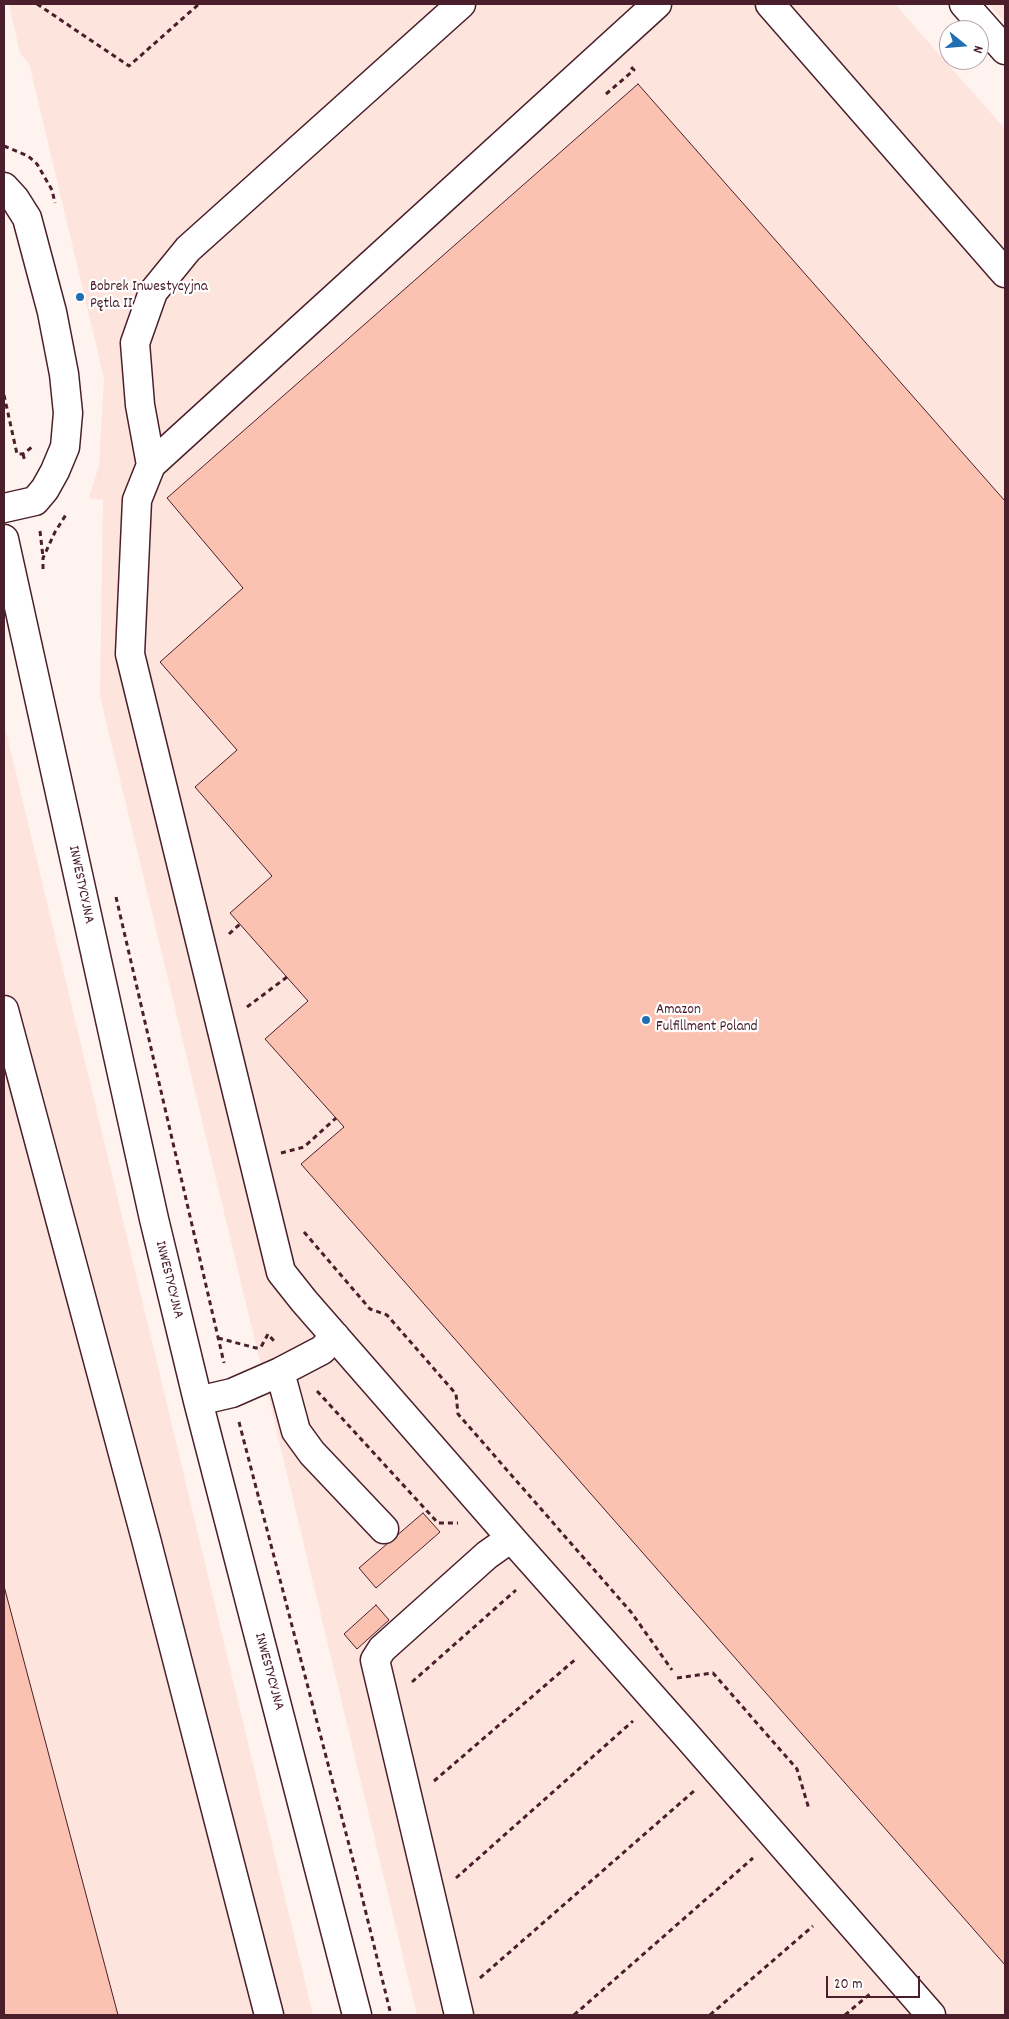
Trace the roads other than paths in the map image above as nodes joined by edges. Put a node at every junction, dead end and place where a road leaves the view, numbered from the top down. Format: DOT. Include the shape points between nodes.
graph roads {
  1 [pos="461,4"];
  2 [pos="657,4"];
  3 [pos="770,4"];
  4 [pos="964,4"];
  5 [pos="1005,50"];
  6 [pos="4,187"];
  7 [pos="1005,273"];
  8 [pos="151,465"];
  9 [pos="4,508"];
  10 [pos="4,539"];
  11 [pos="12,619"];
  12 [pos="4,1010"];
  13 [pos="335,1336"];
  14 [pos="286,1368"];
  15 [pos="198,1401"];
  16 [pos="384,1529"];
  17 [pos="511,1538"];
  18 [pos="269,2015"];
  19 [pos="357,2015"];
  20 [pos="460,2015"];
  21 [pos="931,2015"];
  1 -- 8 [label="street" via="188,249 153,292 135,343 140,405"];
  2 -- 8 [label="street"];
  3 -- 7 [label="street"];
  4 -- 5 [label="street"];
  6 -- 9 [label="street" via="27,218 52,312 68,413 65,446 56,472 45,489 36,501"];
  8 -- 13 [label="street" via="136,500 130,654 281,1272"];
  10 -- 11 [label="street, INWESTYCYJNA"];
  11 -- 15 [label="street, INWESTYCYJNA"];
  12 -- 18 [label="street"];
  13 -- 14 [label="street" via="322,1350"];
  13 -- 17 [label="street"];
  14 -- 15 [label="street" via="232,1393"];
  14 -- 16 [label="street" via="296,1432"];
  15 -- 19 [label="street, INWESTYCYJNA"];
  17 -- 20 [label="street" via="487,1555 382,1649 375,1660"];
  17 -- 21 [label="street"];
}
